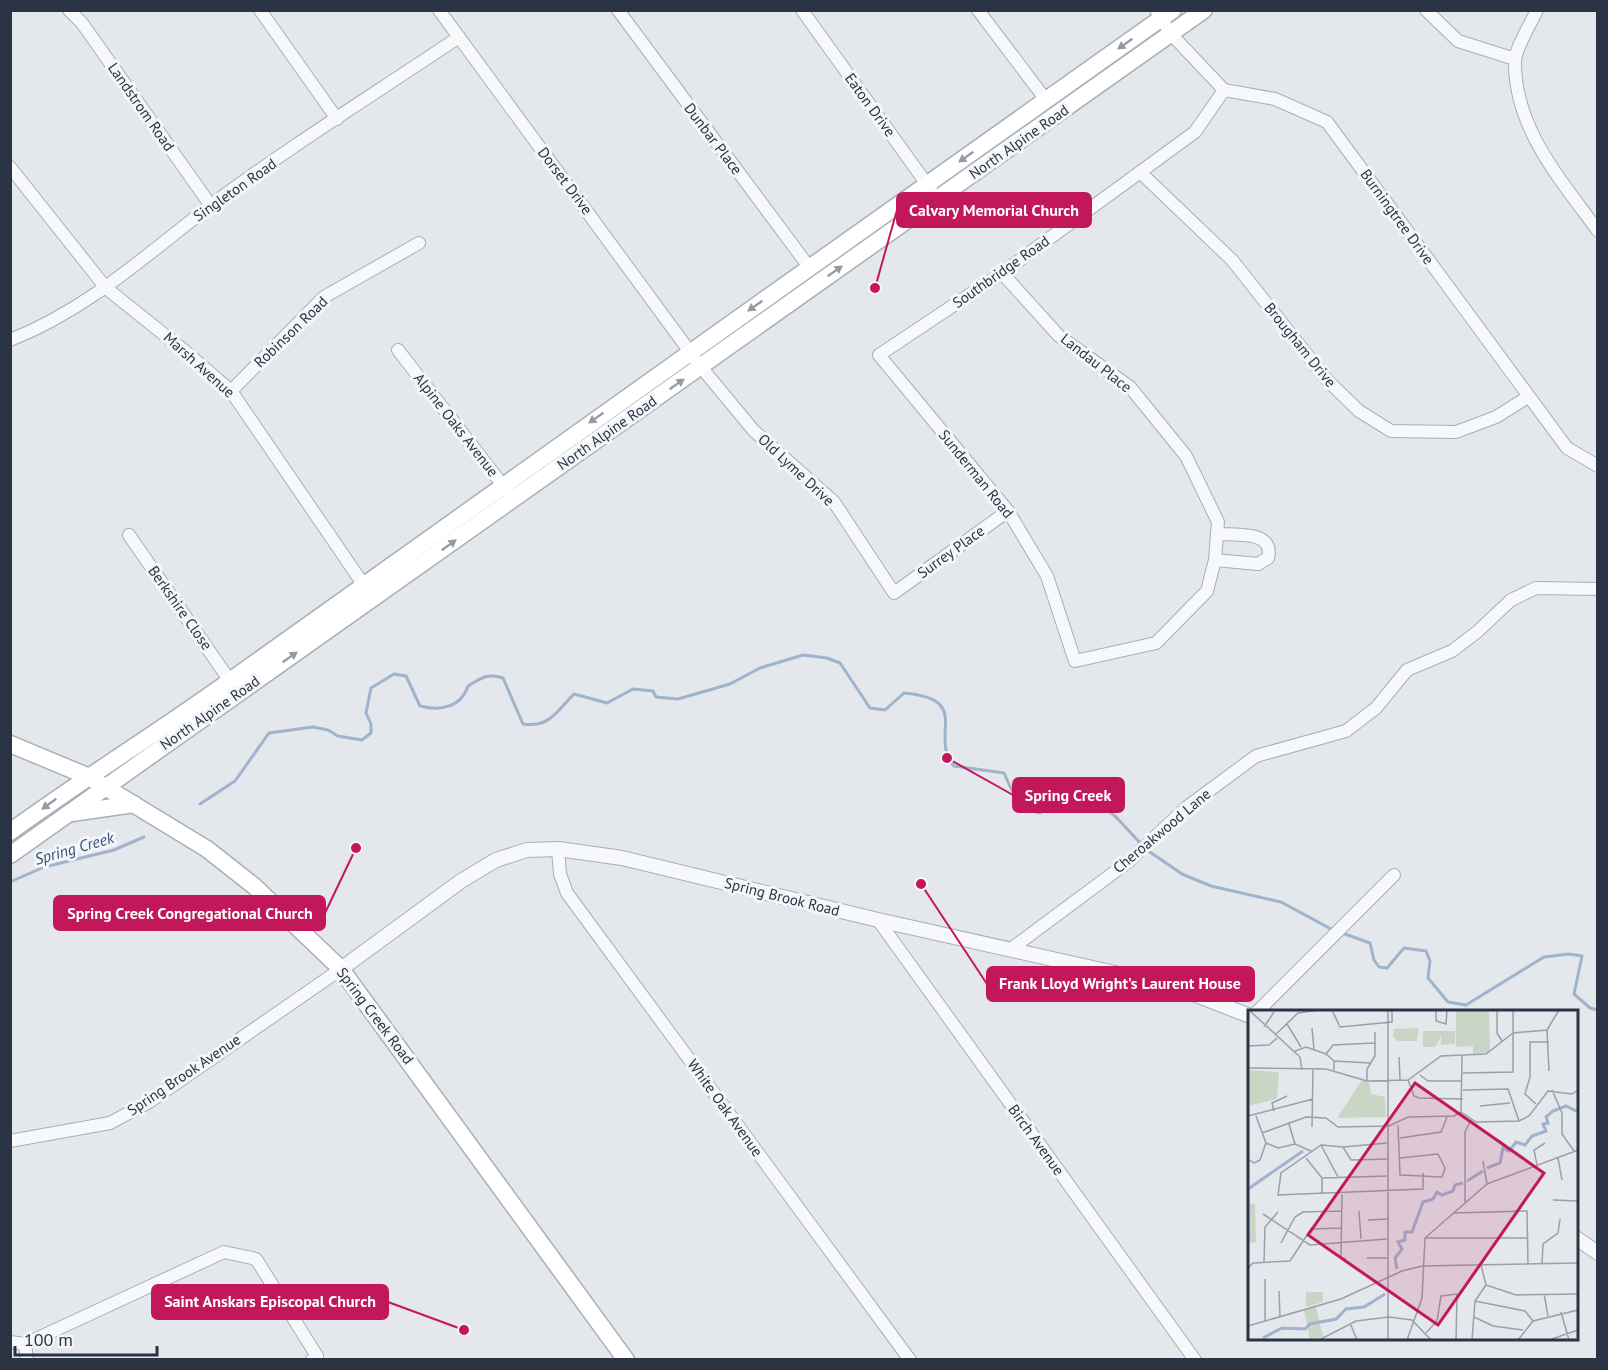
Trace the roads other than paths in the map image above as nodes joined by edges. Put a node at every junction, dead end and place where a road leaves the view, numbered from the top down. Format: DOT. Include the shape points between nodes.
graph roads {
  1 [pos="69,10"];
  2 [pos="260,10"];
  3 [pos="439,10"];
  4 [pos="618,10"];
  5 [pos="802,10"];
  6 [pos="978,10"];
  7 [pos="1204,10"];
  8 [pos="1426,10"];
  9 [pos="1537,10"];
  10 [pos="1163,13"];
  11 [pos="1172,34"];
  12 [pos="459,37"];
  13 [pos="1515,59"];
  14 [pos="1224,90"];
  15 [pos="1046,100"];
  16 [pos="337,119"];
  17 [pos="10,167"];
  18 [pos="1140,172"];
  19 [pos="927,184"];
  20 [pos="936,200"];
  21 [pos="211,206"];
  22 [pos="1598,231"];
  23 [pos="419,243"];
  24 [pos="809,267"];
  25 [pos="1002,273"];
  26 [pos="106,288"];
  27 [pos="10,340"];
  28 [pos="398,350"];
  29 [pos="691,351"];
  30 [pos="879,355"];
  31 [pos="701,367"];
  32 [pos="231,391"];
  33 [pos="1528,397"];
  34 [pos="1598,466"];
  35 [pos="502,485"];
  36 [pos="514,499"];
  37 [pos="1008,511"];
  38 [pos="1218,528"];
  39 [pos="129,535"];
  40 [pos="1215,560"];
  41 [pos="363,584"];
  42 [pos="1598,589"];
  43 [pos="894,593"];
  44 [pos="230,681"];
  45 [pos="10,744"];
  46 [pos="87,776"];
  47 [pos="104,787"];
  48 [pos="134,804"];
  49 [pos="66,815"];
  50 [pos="10,832"];
  51 [pos="558,849"];
  52 [pos="10,855"];
  53 [pos="1394,875"];
  54 [pos="878,920"];
  55 [pos="1011,949"];
  56 [pos="341,969"];
  57 [pos="1258,1010"];
  58 [pos="1248,1015"];
  59 [pos="10,1141"];
  60 [pos="1578,1239"];
  61 [pos="1598,1253"];
  62 [pos="10,1342"];
  63 [pos="25,1344"];
  64 [pos="314,1358"];
  65 [pos="27,1359"];
  66 [pos="626,1359"];
  67 [pos="910,1359"];
  68 [pos="1195,1359"];
  1 -- 21 [label="street, Landstrom Road"];
  2 -- 16 [label="street"];
  3 -- 12 [label="street, Dorset Drive"];
  4 -- 24 [label="street, Dunbar Place"];
  5 -- 19 [label="street, Eaton Drive"];
  6 -- 15 [label="street"];
  7 -- 11 [label="main road, North Alpine Road"];
  8 -- 13 [label="street" via="1458,41"];
  9 -- 13 [label="street"];
  10 -- 11 [label="street"];
  10 -- 15 [label="main road, North Alpine Road, one-way"];
  11 -- 14 [label="street"];
  11 -- 20 [label="main road, North Alpine Road"];
  12 -- 16 [label="street, Singleton Road"];
  12 -- 29 [label="street, Dorset Drive"];
  13 -- 22 [label="street" via="1522,111 1544,157"];
  14 -- 18 [label="street, Southbridge Road" via="1195,132"];
  14 -- 33 [label="street, Burningtree Drive" via="1275,99 1327,122"];
  15 -- 19 [label="main road, North Alpine Road, one-way"];
  16 -- 21 [label="street, Singleton Road"];
  17 -- 26 [label="street, Marsh Avenue"];
  18 -- 25 [label="street, Southbridge Road"];
  18 -- 33 [label="street, Brougham Drive" via="1232,260 1327,380 1359,411 1391,431 1456,432 1496,417"];
  19 -- 20 [label="street, Eaton Drive"];
  19 -- 24 [label="main road, North Alpine Road"];
  31 -- 20 [label="main road, North Alpine Road, one-way"];
  21 -- 26 [label="street, Singleton Road"];
  23 -- 32 [label="street, Robinson Road" via="324,297"];
  24 -- 29 [label="main road, North Alpine Road, one-way"];
  25 -- 30 [label="street, Southbridge Road"];
  25 -- 38 [label="street, Landau Place" via="1059,336 1130,387 1186,456"];
  26 -- 27 [label="street, Singleton Road" via="40,328"];
  26 -- 32 [label="street, Marsh Avenue"];
  28 -- 35 [label="street, Alpine Oaks Avenue"];
  29 -- 31 [label="street, Old Lyme Drive"];
  29 -- 35 [label="main road, North Alpine Road, one-way"];
  30 -- 37 [label="street, Sunderman Road"];
  36 -- 31 [label="main road, North Alpine Road, one-way"];
  31 -- 43 [label="street, Old Lyme Drive" via="754,431 834,502"];
  32 -- 41 [label="street, Marsh Avenue"];
  33 -- 34 [label="street, Burningtree Drive" via="1568,448"];
  35 -- 36 [label="street, Alpine Oaks Avenue"];
  35 -- 41 [label="main road, North Alpine Road"];
  47 -- 36 [label="main road, North Alpine Road, one-way"];
  37 -- 40 [label="street, Sunderman Road" via="1047,576 1075,661 1156,643 1207,591"];
  37 -- 43 [label="street, Surrey Place"];
  38 -- 40 [label="street, Sunderman Road"];
  38 -- 40 [label="street" via="1256,536 1266,542 1270,552 1258,564"];
  39 -- 44 [label="street, Berkshire Close"];
  41 -- 44 [label="main road, North Alpine Road"];
  42 -- 55 [label="street, Cheroakwood Lane" via="1536,588 1511,600 1452,651 1407,670 1376,708 1346,731 1256,756 1186,807 1128,862"];
  44 -- 46 [label="main road, North Alpine Road"];
  45 -- 46 [label="main road, Spring Creek Road"];
  46 -- 47 [label="main road, Spring Creek Road"];
  46 -- 50 [label="main road, North Alpine Road, one-way"];
  47 -- 48 [label="main road, Spring Creek Road"];
  47 -- 49 [label="main road, North Alpine Road"];
  48 -- 49 [label="main road"];
  48 -- 56 [label="main road, Spring Creek Road" via="241,875"];
  49 -- 52 [label="main road, North Alpine Road"];
  51 -- 54 [label="street, Spring Brook Road" via="622,858"];
  51 -- 56 [label="street, Spring Brook Road" via="527,850 496,860"];
  51 -- 67 [label="street, White Oak Avenue" via="560,874 567,893"];
  53 -- 57 [label="street"];
  54 -- 55 [label="street, Spring Brook Road"];
  54 -- 68 [label="street, Birch Avenue"];
  55 -- 58 [label="street, Spring Brook Road" via="1173,986"];
  56 -- 59 [label="street, Spring Brook Avenue" via="149,1102 110,1123"];
  56 -- 66 [label="main road, Spring Creek Road"];
  60 -- 61 [label="street"];
  62 -- 63 [label="street"];
  63 -- 64 [label="street" via="224,1252 256,1258"];
  63 -- 65 [label="street"];
}
